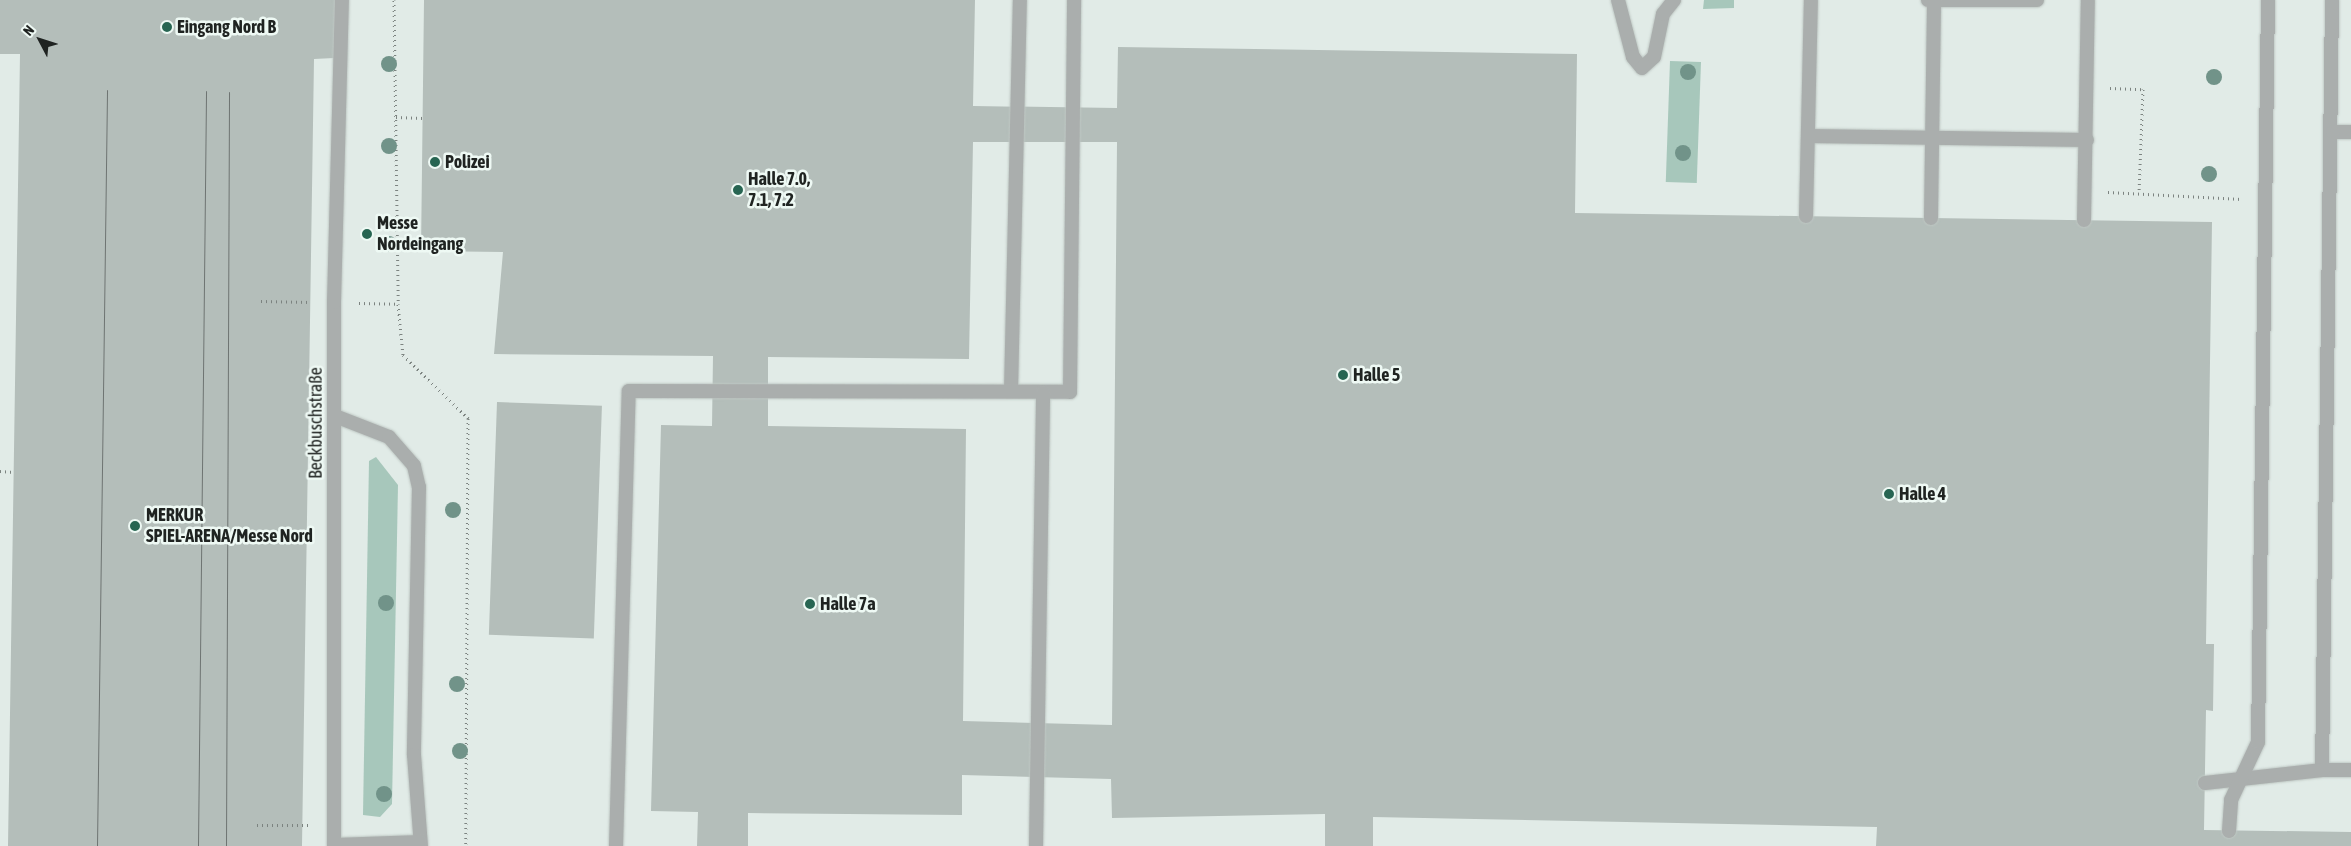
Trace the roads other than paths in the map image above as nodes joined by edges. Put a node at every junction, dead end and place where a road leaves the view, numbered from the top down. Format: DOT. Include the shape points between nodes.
graph roads {
  1 [pos="342,0"];
  2 [pos="1020,0"];
  3 [pos="1074,0"];
  4 [pos="1618,0"];
  5 [pos="1674,0"];
  6 [pos="1811,0"];
  7 [pos="1928,0"];
  8 [pos="1934,0"];
  9 [pos="2037,0"];
  10 [pos="2088,0"];
  11 [pos="2268,0"];
  12 [pos="2332,0"];
  13 [pos="2333,132"];
  14 [pos="2351,132"];
  15 [pos="1808,136"];
  16 [pos="1934,138"];
  17 [pos="2087,140"];
  18 [pos="1806,216"];
  19 [pos="1931,218"];
  20 [pos="2084,220"];
  21 [pos="1011,391"];
  22 [pos="1043,392"];
  23 [pos="335,416"];
  24 [pos="2322,770"];
  25 [pos="2351,770"];
  26 [pos="2242,778"];
  27 [pos="2205,784"];
  28 [pos="2229,831"];
  29 [pos="420,844"];
  30 [pos="334,846"];
  31 [pos="616,846"];
  32 [pos="1036,846"];
  1 -- 23 [label="lane, Beckbuschstraße"];
  2 -- 21 [label="lane"];
  3 -- 22 [label="lane" via="1070,392"];
  4 -- 5 [label="lane" via="1633,57 1642,68 1654,57 1663,14"];
  6 -- 15 [label="lane"];
  7 -- 8 [label="lane"];
  8 -- 9 [label="lane"];
  8 -- 16 [label="lane"];
  10 -- 17 [label="lane"];
  11 -- 26 [label="lane" via="2258,742"];
  12 -- 13 [label="lane"];
  13 -- 14 [label="lane"];
  13 -- 24 [label="lane"];
  15 -- 16 [label="lane"];
  15 -- 18 [label="lane"];
  16 -- 17 [label="lane"];
  16 -- 19 [label="lane"];
  17 -- 20 [label="lane"];
  21 -- 22 [label="lane"];
  21 -- 31 [label="lane" via="629,391"];
  22 -- 32 [label="lane"];
  23 -- 29 [label="lane" via="388,437 410,458 419,487 414,755"];
  23 -- 30 [label="lane, Beckbuschstraße"];
  24 -- 25 [label="lane"];
  24 -- 26 [label="lane"];
  26 -- 27 [label="lane"];
  26 -- 28 [label="lane" via="2231,800"];
  29 -- 30 [label="lane"];
}
